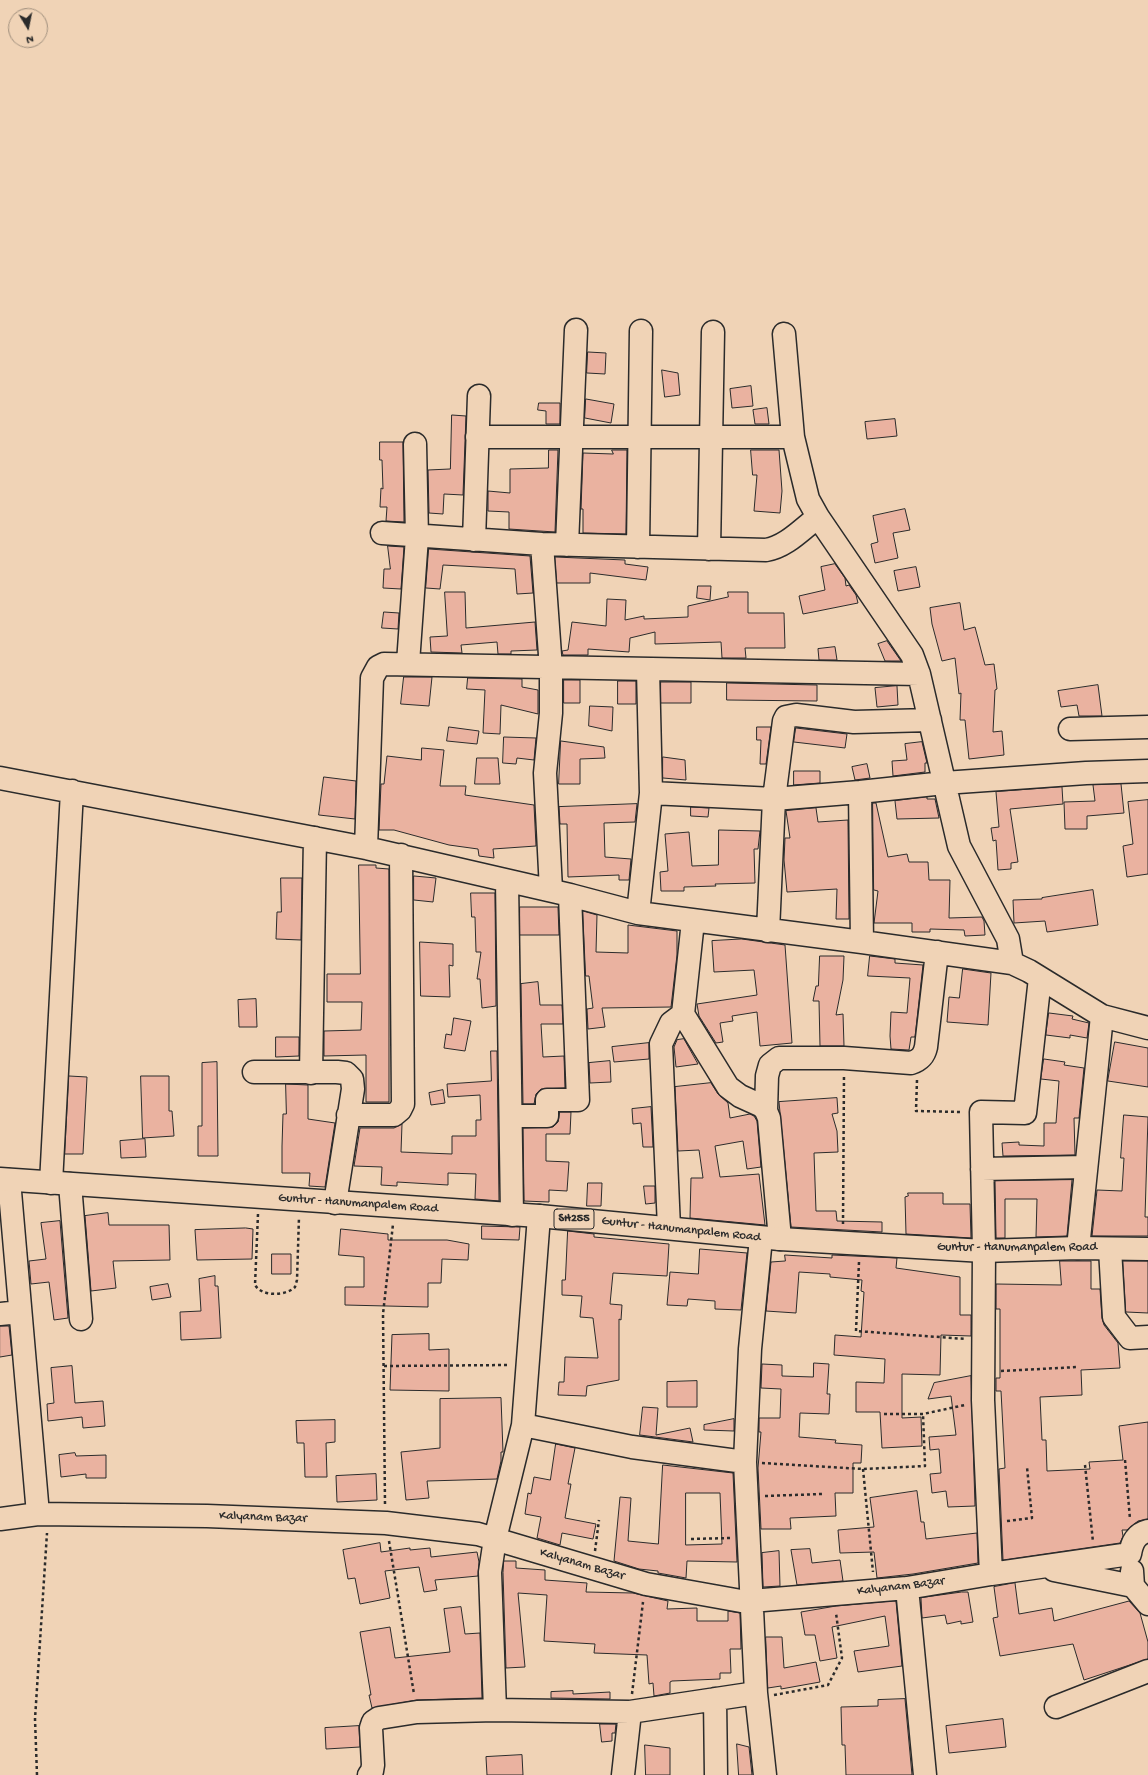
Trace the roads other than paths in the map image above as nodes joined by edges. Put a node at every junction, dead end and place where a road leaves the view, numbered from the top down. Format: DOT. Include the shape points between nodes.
graph roads {
  1 [pos="576,330"];
  2 [pos="641,331"];
  3 [pos="713,332"];
  4 [pos="784,334"];
  5 [pos="479,396"];
  6 [pos="477,437"];
  7 [pos="571,437"];
  8 [pos="640,437"];
  9 [pos="711,437"];
  10 [pos="793,437"];
  11 [pos="415,444"];
  12 [pos="818,517"];
  13 [pos="382,533"];
  14 [pos="417,537"];
  15 [pos="474,540"];
  16 [pos="542,544"];
  17 [pos="566,545"];
  18 [pos="638,547"];
  19 [pos="709,549"];
  20 [pos="408,663"];
  21 [pos="551,668"];
  22 [pos="648,670"];
  23 [pos="919,674"];
  24 [pos="930,720"];
  25 [pos="1148,727"];
  26 [pos="1070,729"];
  27 [pos="1148,771"];
  28 [pos="0,778"];
  29 [pos="944,783"];
  30 [pos="72,791"];
  31 [pos="860,792"];
  32 [pos="651,793"];
  33 [pos="774,798"];
  34 [pos="315,838"];
  35 [pos="366,848"];
  36 [pos="401,855"];
  37 [pos="507,882"];
  38 [pos="561,893"];
  39 [pos="638,913"];
  40 [pos="693,921"];
  41 [pos="768,931"];
  42 [pos="862,942"];
  43 [pos="938,952"];
  44 [pos="1012,963"];
  45 [pos="1040,978"];
  46 [pos="683,1014"];
  47 [pos="1102,1016"];
  48 [pos="1148,1028"];
  49 [pos="254,1072"];
  50 [pos="311,1073"];
  51 [pos="766,1111"];
  52 [pos="348,1115"];
  53 [pos="511,1116"];
  54 [pos="1086,1166"];
  55 [pos="982,1169"];
  56 [pos="4,1179"];
  57 [pos="60,1183"];
  58 [pos="335,1203"];
  59 [pos="512,1215"];
  60 [pos="539,1216"];
  61 [pos="669,1228"];
  62 [pos="770,1238"];
  63 [pos="1078,1248"];
  64 [pos="1110,1249"];
  65 [pos="1148,1249"];
  66 [pos="984,1251"];
  67 [pos="10,1313"];
  68 [pos="81,1319"];
  69 [pos="1148,1337"];
  70 [pos="523,1425"];
  71 [pos="745,1462"];
  72 [pos="43,1514"];
  73 [pos="0,1519"];
  74 [pos="495,1539"];
  75 [pos="1137,1543"];
  76 [pos="1037,1567"];
  77 [pos="991,1574"];
  78 [pos="1133,1586"];
  79 [pos="907,1588"];
  80 [pos="751,1601"];
  81 [pos="1148,1604"];
  82 [pos="1148,1672"];
  83 [pos="756,1696"];
  84 [pos="715,1699"];
  85 [pos="1056,1707"];
  86 [pos="495,1710"];
  87 [pos="630,1712"];
  88 [pos="369,1775"];
  89 [pos="623,1775"];
  90 [pos="716,1775"];
  91 [pos="765,1775"];
  92 [pos="925,1775"];
  1 -- 7 [label="street"];
  2 -- 8 [label="street"];
  3 -- 9 [label="street"];
  4 -- 10 [label="street"];
  5 -- 6 [label="street"];
  6 -- 7 [label="street"];
  6 -- 15 [label="street"];
  7 -- 8 [label="street"];
  7 -- 17 [label="street"];
  8 -- 9 [label="street"];
  8 -- 18 [label="street"];
  9 -- 10 [label="street"];
  9 -- 19 [label="street"];
  10 -- 12 [label="street" via="808,499"];
  11 -- 14 [label="street"];
  12 -- 19 [label="street" via="774,549"];
  12 -- 23 [label="street" via="907,646"];
  13 -- 14 [label="street"];
  14 -- 15 [label="street"];
  14 -- 20 [label="street"];
  15 -- 16 [label="street"];
  16 -- 17 [label="street"];
  16 -- 21 [label="street"];
  17 -- 18 [label="street"];
  18 -- 19 [label="street"];
  20 -- 21 [label="street"];
  20 -- 35 [label="street" via="384,664 378,667 372,678"];
  21 -- 22 [label="street"];
  21 -- 38 [label="street" via="551,713 545,773"];
  22 -- 23 [label="street"];
  22 -- 32 [label="street"];
  23 -- 24 [label="street"];
  24 -- 29 [label="street"];
  24 -- 33 [label="street" via="859,722 790,715 784,722"];
  25 -- 26 [label="street"];
  27 -- 29 [label="street"];
  28 -- 30 [label="street"];
  29 -- 31 [label="street"];
  29 -- 44 [label="street" via="958,846 1008,939"];
  30 -- 34 [label="street"];
  30 -- 57 [label="street"];
  31 -- 33 [label="street"];
  31 -- 42 [label="street"];
  32 -- 33 [label="street"];
  32 -- 39 [label="street"];
  33 -- 41 [label="street"];
  34 -- 35 [label="street"];
  34 -- 50 [label="street"];
  35 -- 36 [label="street"];
  36 -- 37 [label="street"];
  36 -- 52 [label="street" via="403,1104 394,1115"];
  37 -- 38 [label="street"];
  37 -- 53 [label="street"];
  38 -- 39 [label="street"];
  38 -- 53 [label="street" via="578,1100 547,1100 547,1116"];
  39 -- 40 [label="street"];
  40 -- 41 [label="street"];
  40 -- 46 [label="street"];
  41 -- 42 [label="street"];
  42 -- 43 [label="street"];
  43 -- 44 [label="street"];
  43 -- 51 [label="street" via="926,1047 924,1055 918,1061 911,1064 844,1058 779,1058 770,1065 767,1076"];
  44 -- 45 [label="street"];
  45 -- 47 [label="street"];
  45 -- 55 [label="street" via="1025,1113 981,1112"];
  46 -- 51 [label="street" via="728,1087 740,1096 762,1106"];
  46 -- 61 [label="street" via="671,1023 661,1044"];
  47 -- 48 [label="street"];
  47 -- 54 [label="street"];
  49 -- 50 [label="street"];
  50 -- 52 [label="street" via="346,1073 352,1079"];
  51 -- 62 [label="street" via="769,1118"];
  52 -- 58 [label="street"];
  53 -- 59 [label="street"];
  54 -- 55 [label="street"];
  54 -- 63 [label="street"];
  55 -- 66 [label="street"];
  56 -- 57 [label="street, Guntur - Hanumanpalem Road / SH255"];
  56 -- 67 [label="street"];
  57 -- 58 [label="street, Guntur - Hanumanpalem Road / SH255"];
  57 -- 68 [label="street"];
  58 -- 59 [label="street, Guntur - Hanumanpalem Road / SH255"];
  59 -- 60 [label="street, Guntur - Hanumanpalem Road / SH255"];
  60 -- 61 [label="street, Guntur - Hanumanpalem Road / SH255"];
  60 -- 70 [label="street"];
  61 -- 62 [label="street, Guntur - Hanumanpalem Road / SH255"];
  62 -- 66 [label="street, Guntur - Hanumanpalem Road / SH255"];
  62 -- 71 [label="street" via="750,1350"];
  63 -- 64 [label="street, Guntur - Hanumanpalem Road / SH255"];
  63 -- 66 [label="street, Guntur - Hanumanpalem Road / SH255"];
  64 -- 65 [label="street, Guntur - Hanumanpalem Road / SH255"];
  64 -- 69 [label="street" via="1114,1317 1130,1338"];
  66 -- 77 [label="street" via="983,1400"];
  67 -- 72 [label="street"];
  70 -- 71 [label="street" via="632,1447"];
  70 -- 74 [label="street"];
  71 -- 80 [label="street"];
  72 -- 73 [label="street, Kalyanam Bazar"];
  72 -- 74 [label="street, Kalyanam Bazar" via="206,1516 386,1523 478,1534"];
  74 -- 80 [label="street, Kalyanam Bazar" via="646,1584"];
  74 -- 86 [label="street" via="489,1581"];
  75 -- 76 [label="street, Kalyanam Bazar" via="1095,1558"];
  75 -- 78 [label="street"];
  76 -- 77 [label="street, Kalyanam Bazar"];
  76 -- 78 [label="street"];
  77 -- 79 [label="street, Kalyanam Bazar"];
  78 -- 81 [label="street"];
  79 -- 80 [label="street, Kalyanam Bazar"];
  79 -- 92 [label="street"];
  80 -- 83 [label="street"];
  82 -- 85 [label="street"];
  83 -- 84 [label="street"];
  83 -- 91 [label="street"];
  84 -- 87 [label="street"];
  84 -- 90 [label="street"];
  86 -- 87 [label="street"];
  86 -- 88 [label="street" via="417,1712 379,1718 373,1722 371,1728 373,1765"];
  87 -- 89 [label="street"];
}
